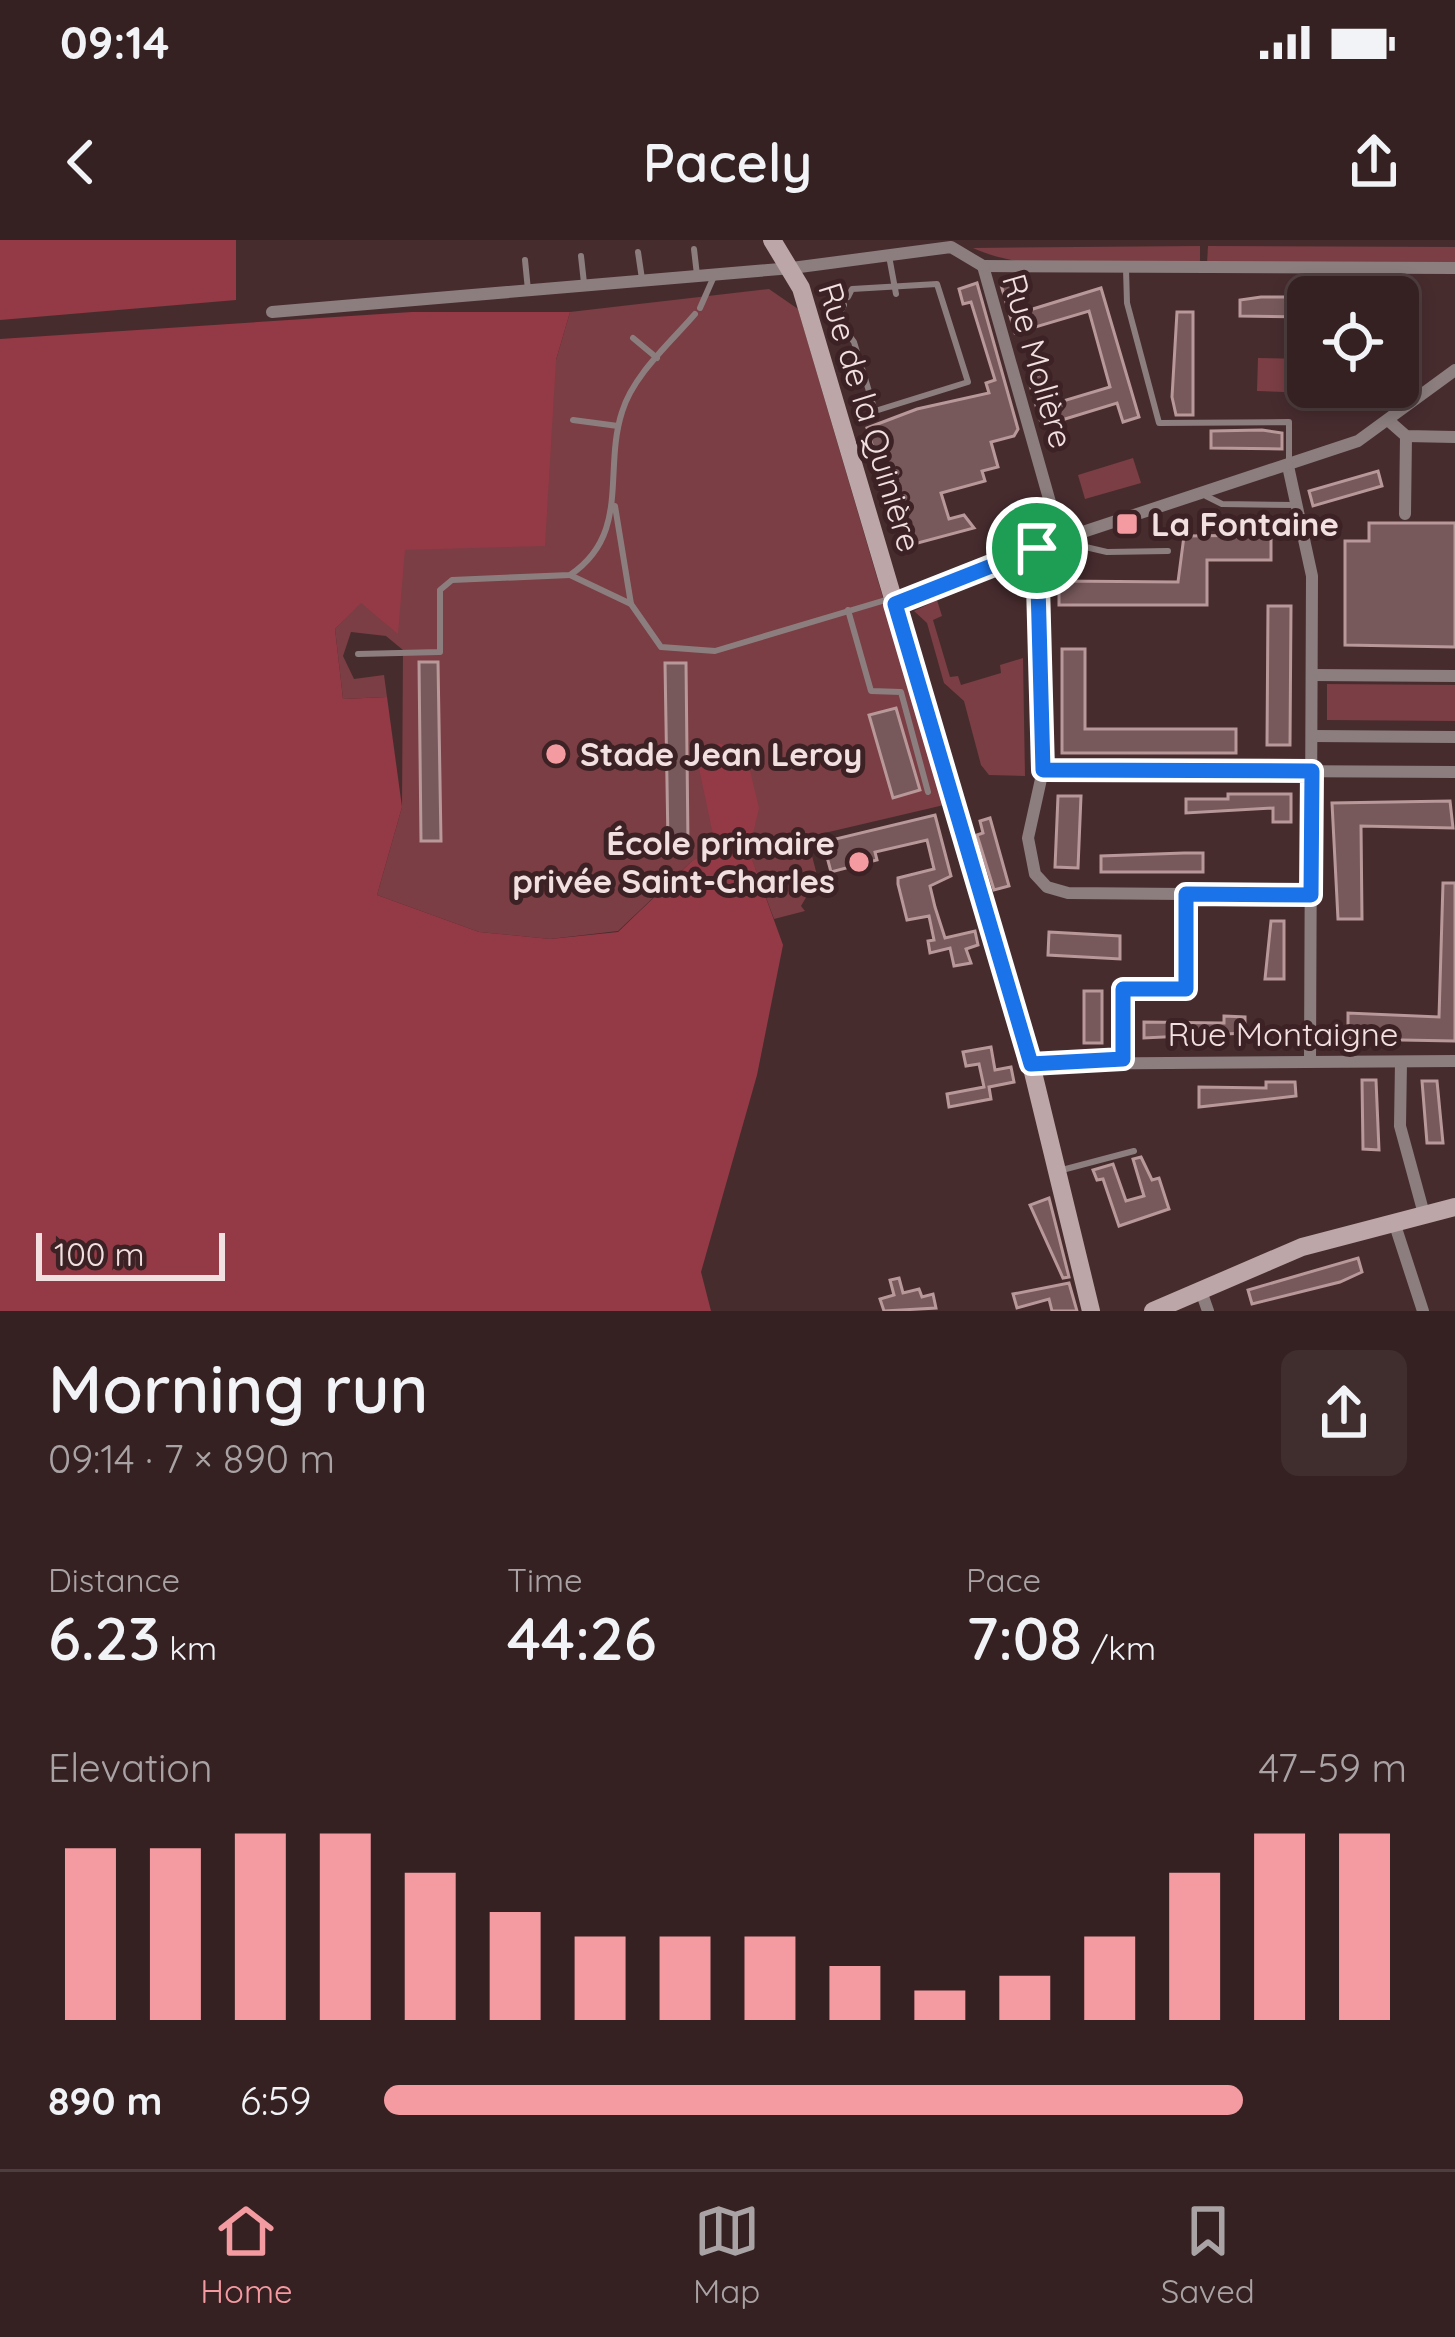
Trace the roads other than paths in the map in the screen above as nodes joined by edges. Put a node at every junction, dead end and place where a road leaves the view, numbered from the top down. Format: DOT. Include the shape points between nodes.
graph roads {
  1 [pos="772,240"];
  2 [pos="694,249"];
  3 [pos="638,252"];
  4 [pos="889,255"];
  5 [pos="581,256"];
  6 [pos="525,260"];
  7 [pos="983,266"];
  8 [pos="1126,266"];
  9 [pos="792,268"];
  10 [pos="1455,268"];
  11 [pos="715,274"];
  12 [pos="698,276"];
  13 [pos="642,280"];
  14 [pos="893,283"];
  15 [pos="584,285"];
  16 [pos="527,290"];
  17 [pos="896,294"];
  18 [pos="272,312"];
  19 [pos="633,338"];
  20 [pos="657,358"];
  21 [pos="1455,370"];
  22 [pos="573,420"];
  23 [pos="1389,421"];
  24 [pos="619,426"];
  25 [pos="1406,436"];
  26 [pos="1455,436"];
  27 [pos="1288,466"];
  28 [pos="1202,494"];
  29 [pos="615,502"];
  30 [pos="1296,505"];
  31 [pos="1405,514"];
  32 [pos="1060,541"];
  33 [pos="1037,548"];
  34 [pos="1168,550"];
  35 [pos="570,575"];
  36 [pos="894,601"];
  37 [pos="631,604"];
  38 [pos="848,610"];
  39 [pos="358,654"];
  40 [pos="1312,675"];
  41 [pos="1455,676"];
  42 [pos="1312,736"];
  43 [pos="1455,737"];
  44 [pos="1043,770"];
  45 [pos="1312,771"];
  46 [pos="1455,772"];
  47 [pos="928,792"];
  48 [pos="1186,894"];
  49 [pos="1311,895"];
  50 [pos="1123,1059"];
  51 [pos="1310,1061"];
  52 [pos="1455,1061"];
  53 [pos="1401,1062"];
  54 [pos="1031,1064"];
  55 [pos="1134,1150"];
  56 [pos="1059,1171"];
  57 [pos="1455,1207"];
  58 [pos="1424,1214"];
  59 [pos="1394,1222"];
  60 [pos="1201,1291"];
  61 [pos="1091,1311"];
  62 [pos="1153,1311"];
  63 [pos="1208,1311"];
  64 [pos="1423,1311"];
  1 -- 9 [label="street, Rue de la Quinière"];
  2 -- 12 [label="lane"];
  3 -- 13 [label="lane"];
  4 -- 7 [label="street" via="951,247"];
  4 -- 9 [label="street"];
  4 -- 14 [label="lane"];
  5 -- 15 [label="lane"];
  6 -- 16 [label="lane"];
  7 -- 8 [label="street"];
  7 -- 32 [label="street, Rue Molière"];
  8 -- 10 [label="street"];
  8 -- 27 [label="lane" via="1127,304 1160,423 1289,422"];
  9 -- 11 [label="street"];
  9 -- 36 [label="street, Rue de la Quinière"];
  11 -- 12 [label="street"];
  11 -- 20 [label="lane" via="698,311"];
  12 -- 13 [label="street"];
  13 -- 15 [label="street"];
  14 -- 14 [label="lane" via="937,284 968,382 875,412 854,341 837,320 852,289"];
  14 -- 17 [label="lane"];
  15 -- 16 [label="street"];
  16 -- 18 [label="street"];
  19 -- 20 [label="lane"];
  20 -- 24 [label="lane" via="626,400"];
  21 -- 23 [label="street"];
  22 -- 24 [label="lane"];
  23 -- 25 [label="street"];
  23 -- 27 [label="street"];
  24 -- 29 [label="lane"];
  25 -- 26 [label="street"];
  25 -- 31 [label="street"];
  27 -- 28 [label="street"];
  27 -- 30 [label="street"];
  28 -- 30 [label="lane" via="1222,504"];
  28 -- 32 [label="street"];
  29 -- 35 [label="lane" via="606,535"];
  29 -- 37 [label="lane"];
  30 -- 40 [label="street" via="1311,558"];
  32 -- 33 [label="street"];
  32 -- 34 [label="lane" via="1106,551"];
  33 -- 36 [label="street"];
  33 -- 44 [label="street"];
  35 -- 37 [label="lane"];
  35 -- 39 [label="lane" via="452,580 440,590 440,652"];
  36 -- 38 [label="lane"];
  36 -- 54 [label="street, Rue de la Quinière"];
  37 -- 38 [label="lane" via="661,647 678,652 715,651"];
  38 -- 47 [label="lane" via="872,691 901,692"];
  40 -- 41 [label="street"];
  40 -- 42 [label="street"];
  42 -- 43 [label="street"];
  42 -- 45 [label="street"];
  44 -- 45 [label="street"];
  44 -- 48 [label="street" via="1028,838 1035,874 1047,887"];
  45 -- 46 [label="street"];
  45 -- 49 [label="street"];
  48 -- 49 [label="street"];
  48 -- 50 [label="street, Rue Montaigne" via="1186,989 1123,989"];
  49 -- 51 [label="street"];
  50 -- 51 [label="street, Rue Montaigne"];
  50 -- 54 [label="street"];
  51 -- 53 [label="street, Rue Montaigne"];
  52 -- 53 [label="street, Rue Montaigne"];
  53 -- 58 [label="street" via="1400,1126"];
  54 -- 56 [label="street, Rue de la Quinière"];
  55 -- 56 [label="lane"];
  56 -- 61 [label="street, Rue de la Quinière"];
  57 -- 58 [label="street"];
  58 -- 59 [label="street"];
  59 -- 60 [label="street" via="1302,1247"];
  59 -- 64 [label="street"];
  60 -- 62 [label="street"];
  60 -- 63 [label="street"];
}
